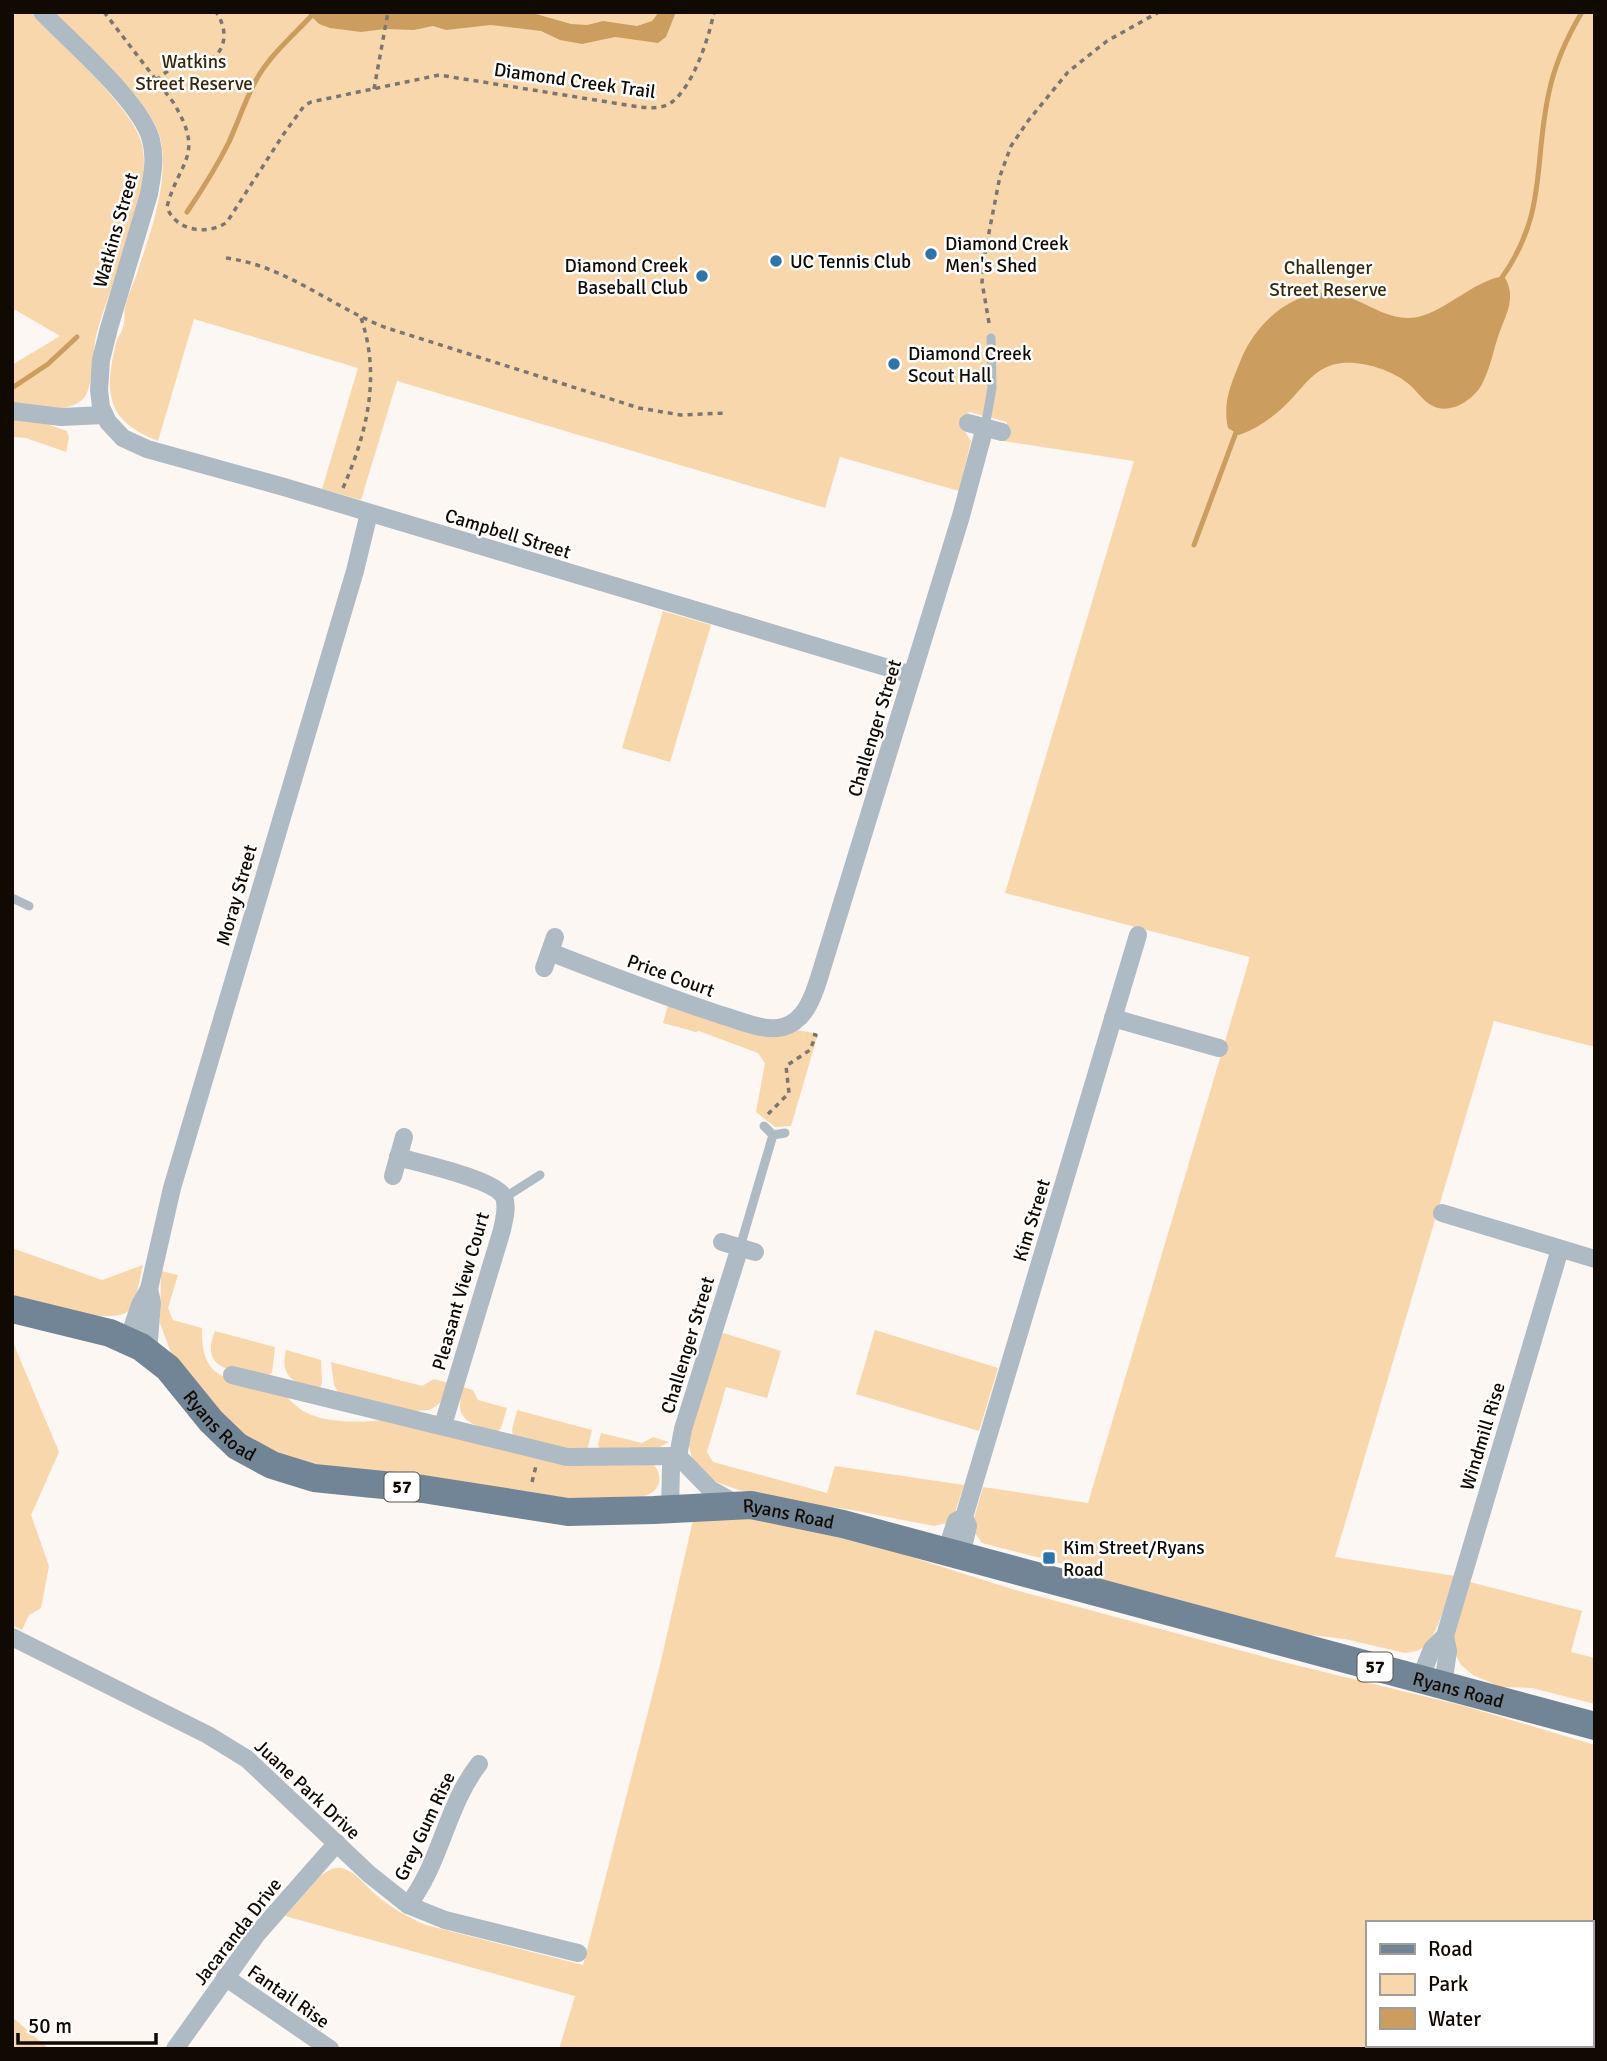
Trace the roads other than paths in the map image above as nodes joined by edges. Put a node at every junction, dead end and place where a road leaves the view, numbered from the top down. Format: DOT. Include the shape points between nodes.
graph roads {
  1 [pos="42,12"];
  2 [pos="991,338"];
  3 [pos="12,411"];
  4 [pos="104,415"];
  5 [pos="985,427"];
  6 [pos="369,513"];
  7 [pos="912,675"];
  8 [pos="12,898"];
  9 [pos="29,906"];
  10 [pos="1138,935"];
  11 [pos="550,952"];
  12 [pos="1114,1018"];
  13 [pos="782,1027"];
  14 [pos="1219,1048"];
  15 [pos="764,1126"];
  16 [pos="785,1133"];
  17 [pos="773,1135"];
  18 [pos="404,1137"];
  19 [pos="398,1157"];
  20 [pos="541,1175"];
  21 [pos="393,1176"];
  22 [pos="504,1198"];
  23 [pos="1442,1213"];
  24 [pos="722,1242"];
  25 [pos="748,1249"];
  26 [pos="1560,1249"];
  27 [pos="1595,1259"];
  28 [pos="12,1309"];
  29 [pos="138,1346"];
  30 [pos="232,1375"];
  31 [pos="443,1425"];
  32 [pos="678,1456"];
  33 [pos="738,1505"];
  34 [pos="677,1509"];
  35 [pos="953,1554"];
  36 [pos="12,1637"];
  37 [pos="1432,1682"];
  38 [pos="1595,1726"];
  39 [pos="479,1764"];
  40 [pos="337,1843"];
  41 [pos="408,1905"];
  42 [pos="578,1953"];
  43 [pos="225,1977"];
  44 [pos="175,2049"];
  45 [pos="330,2049"];
  1 -- 4 [label="street, Watkins Street" via="135,109 148,130 154,153 149,194 104,344 99,390"];
  2 -- 5 [label="lane" via="992,388"];
  3 -- 4 [label="street" via="61,417"];
  4 -- 6 [label="street, Campbell Street" via="123,438 147,449"];
  5 -- 7 [label="street, Challenger Street"];
  6 -- 7 [label="street, Campbell Street"];
  6 -- 29 [label="street, Moray Street" via="176,1175 149,1289 140,1305"];
  7 -- 13 [label="street, Challenger Street" via="814,994 801,1016"];
  8 -- 9 [label="lane"];
  10 -- 12 [label="street, Kim Street"];
  11 -- 13 [label="street, Price Court" via="687,1004 759,1026"];
  12 -- 14 [label="street"];
  12 -- 35 [label="street, Kim Street" via="964,1517 956,1521"];
  15 -- 17 [label="lane"];
  16 -- 17 [label="lane"];
  17 -- 25 [label="lane, Challenger Street"];
  18 -- 19 [label="street"];
  19 -- 21 [label="street"];
  19 -- 22 [label="street, Pleasant View Court" via="485,1182"];
  20 -- 22 [label="lane"];
  22 -- 31 [label="street, Pleasant View Court" via="505,1216"];
  23 -- 26 [label="street"];
  24 -- 25 [label="street"];
  25 -- 32 [label="street, Challenger Street" via="683,1429"];
  26 -- 27 [label="street"];
  26 -- 37 [label="street, Windmill Rise" via="1445,1636 1432,1649"];
  28 -- 29 [label="main road, Ryans Road / 57"];
  29 -- 34 [label="main road, Ryans Road / 57" via="168,1368 230,1440 272,1465 314,1478 578,1512"];
  30 -- 31 [label="street"];
  31 -- 32 [label="street" via="567,1457"];
  32 -- 33 [label="street" via="710,1489"];
  32 -- 34 [label="street, Challenger Street" via="671,1468"];
  33 -- 34 [label="main road, Ryans Road / 57"];
  33 -- 35 [label="main road, Ryans Road / 57" via="796,1513"];
  35 -- 37 [label="main road, Ryans Road / 57"];
  36 -- 40 [label="street, Juane Park Drive" via="230,1747"];
  37 -- 38 [label="main road, Ryans Road / 57"];
  39 -- 41 [label="street, Grey Gum Rise" via="463,1787 421,1887"];
  40 -- 41 [label="street, Juane Park Drive"];
  40 -- 43 [label="street, Jacaranda Drive"];
  41 -- 42 [label="street, Juane Park Drive" via="445,1920"];
  43 -- 44 [label="street, Jacaranda Drive"];
  43 -- 45 [label="street, Fantail Rise"];
}
